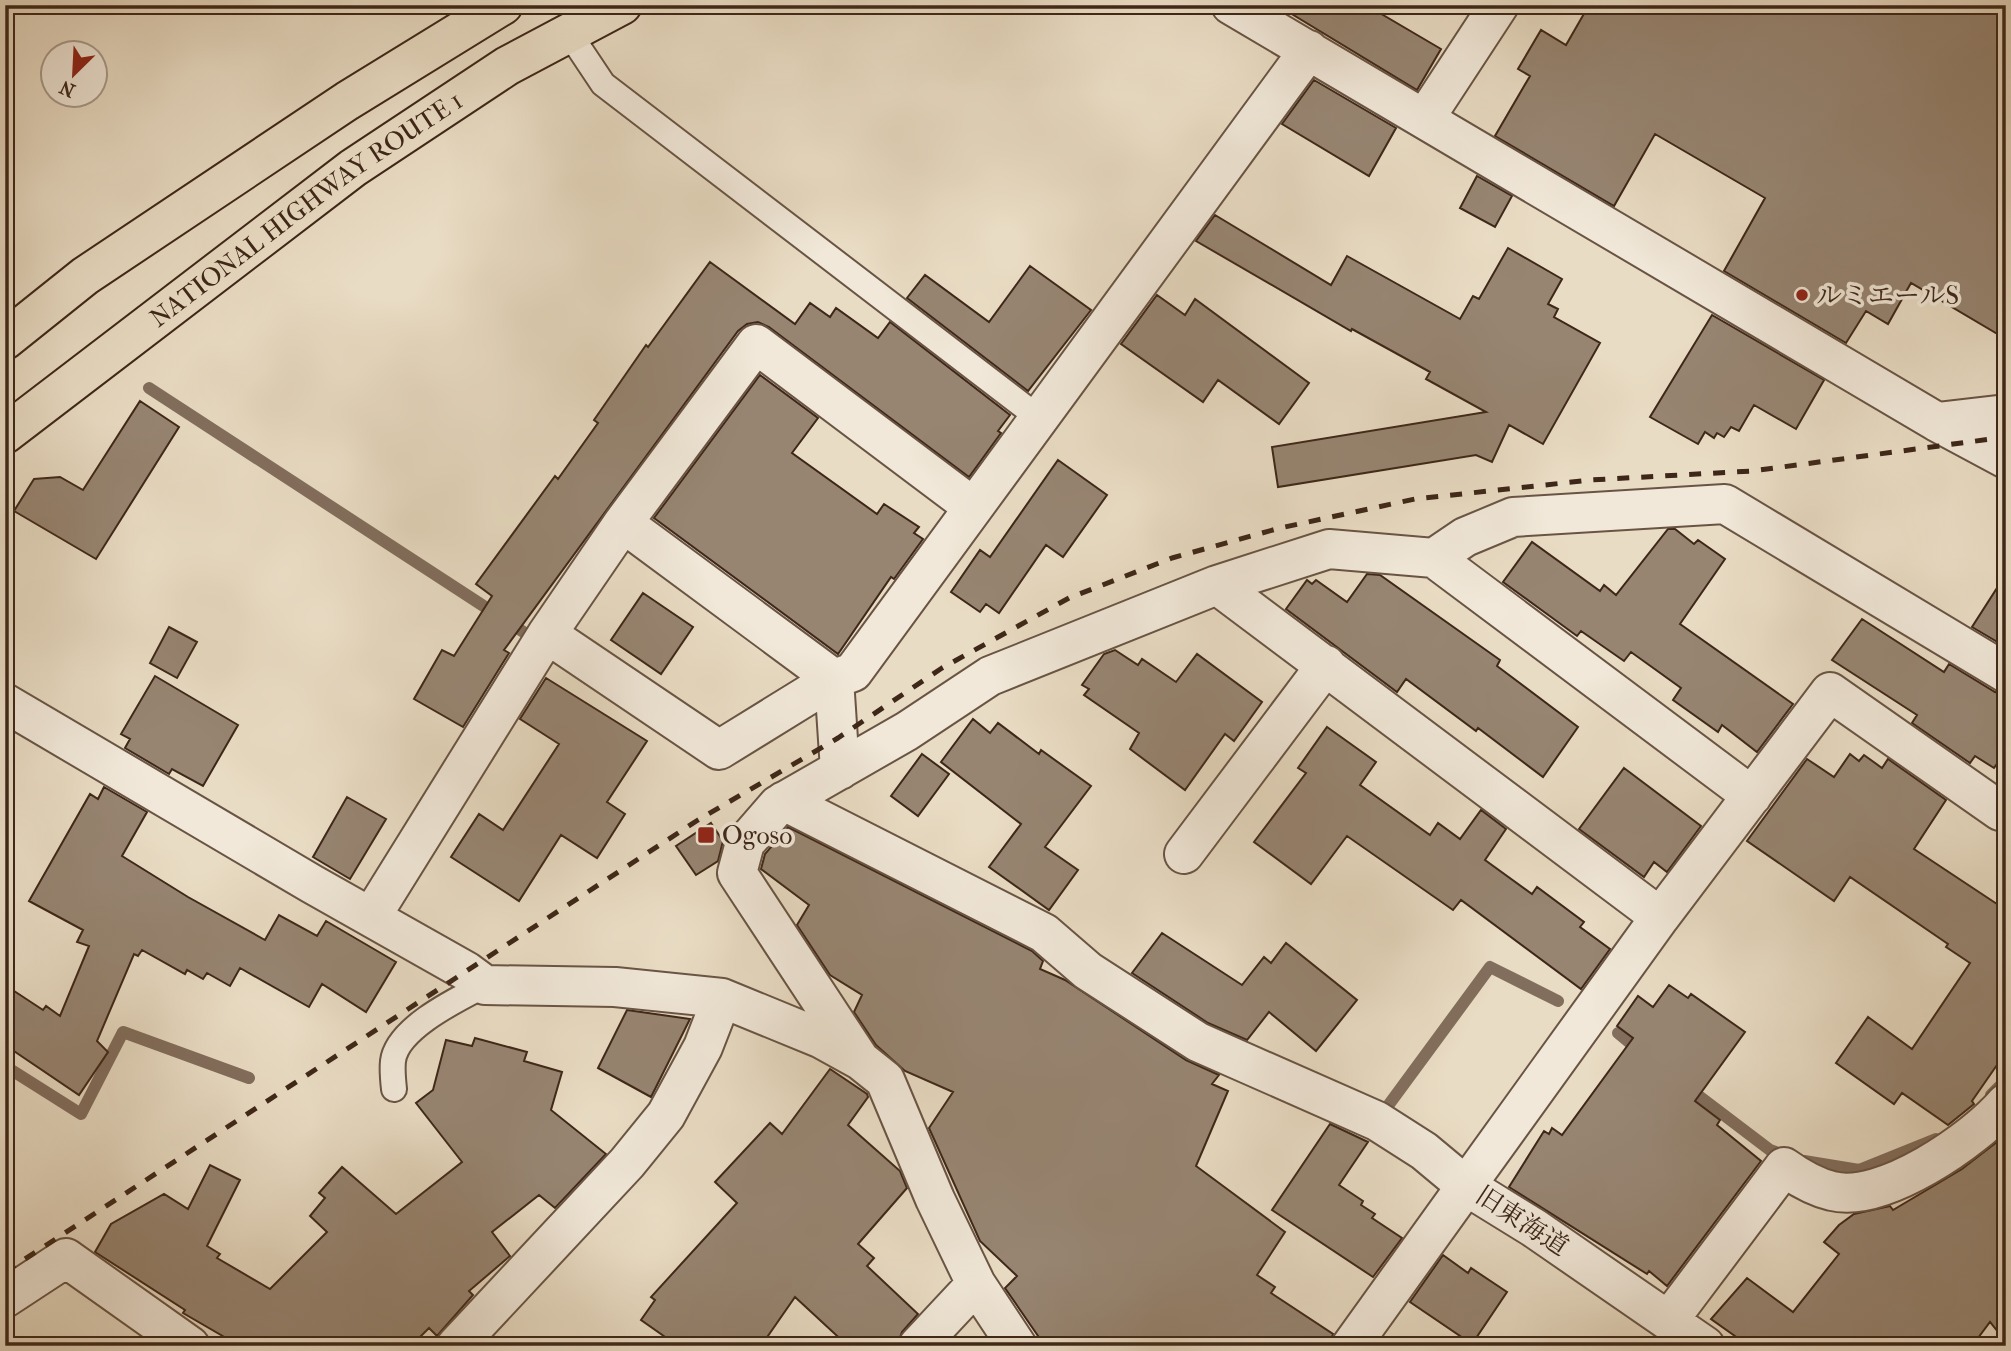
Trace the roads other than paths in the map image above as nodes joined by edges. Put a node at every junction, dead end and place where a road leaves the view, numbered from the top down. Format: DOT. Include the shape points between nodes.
graph roads {
  1 [pos="503,5"];
  2 [pos="622,5"];
  3 [pos="1231,5"];
  4 [pos="1499,5"];
  5 [pos="569,33"];
  6 [pos="1309,50"];
  7 [pos="1425,118"];
  8 [pos="5,340"];
  9 [pos="2006,414"];
  10 [pos="1039,418"];
  11 [pos="1937,422"];
  12 [pos="5,434"];
  13 [pos="2006,459"];
  14 [pos="974,507"];
  15 [pos="623,523"];
  16 [pos="1434,558"];
  17 [pos="1217,585"];
  18 [pos="547,634"];
  19 [pos="1326,665"];
  20 [pos="2006,673"];
  21 [pos="834,679"];
  22 [pos="5,703"];
  23 [pos="840,770"];
  24 [pos="1752,796"];
  25 [pos="784,801"];
  26 [pos="2006,803"];
  27 [pos="1184,854"];
  28 [pos="370,917"];
  29 [pos="1660,917"];
  30 [pos="485,985"];
  31 [pos="722,999"];
  32 [pos="860,1060"];
  33 [pos="394,1088"];
  34 [pos="2006,1103"];
  35 [pos="1466,1186"];
  36 [pos="976,1284"];
  37 [pos="5,1298"];
  38 [pos="1669,1320"];
  39 [pos="190,1346"];
  40 [pos="456,1346"];
  41 [pos="918,1346"];
  42 [pos="1017,1346"];
  43 [pos="1351,1346"];
  44 [pos="1705,1346"];
  1 -- 8 [label="highway" via="347,101 85,276"];
  2 -- 5 [label="highway, NATIONAL HIGHWAY ROUTE 1"];
  3 -- 6 [label="street"];
  4 -- 7 [label="street"];
  5 -- 10 [label="lane" via="603,84"];
  5 -- 12 [label="highway, NATIONAL HIGHWAY ROUTE 1" via="507,66 353,168"];
  6 -- 7 [label="street"];
  6 -- 10 [label="street"];
  7 -- 11 [label="street"];
  9 -- 11 [label="street"];
  10 -- 14 [label="street"];
  11 -- 13 [label="street"];
  14 -- 15 [label="street" via="755,344"];
  14 -- 21 [label="street" via="853,672"];
  15 -- 18 [label="street"];
  15 -- 21 [label="street"];
  16 -- 17 [label="street" via="1329,549"];
  16 -- 20 [label="street" via="1465,537 1513,517 1725,504"];
  16 -- 24 [label="street"];
  17 -- 19 [label="street"];
  17 -- 23 [label="street" via="990,676"];
  18 -- 21 [label="street" via="719,750"];
  18 -- 28 [label="street"];
  19 -- 27 [label="street"];
  19 -- 29 [label="street"];
  21 -- 23 [label="street"];
  22 -- 28 [label="street"];
  23 -- 25 [label="street"];
  24 -- 26 [label="street" via="1830,692 2000,811"];
  24 -- 29 [label="street"];
  25 -- 32 [label="street" via="769,812 745,843 737,873"];
  25 -- 35 [label="street" via="1044,933 1088,971 1198,1042 1377,1121"];
  28 -- 30 [label="street"];
  29 -- 35 [label="street"];
  30 -- 31 [label="street" via="615,987"];
  30 -- 33 [label="lane" via="450,1003 407,1035 393,1058"];
  31 -- 32 [label="street" via="822,1039"];
  31 -- 40 [label="street" via="703,1047 666,1115"];
  32 -- 36 [label="street" via="885,1080"];
  34 -- 38 [label="street" via="1941,1157 1859,1192 1834,1192 1784,1167"];
  35 -- 38 [label="street, 旧東海道"];
  35 -- 43 [label="street, 旧東海道"];
  36 -- 41 [label="street"];
  36 -- 42 [label="street"];
  37 -- 39 [label="street" via="66,1258"];
  38 -- 44 [label="street, 旧東海道"];
}
